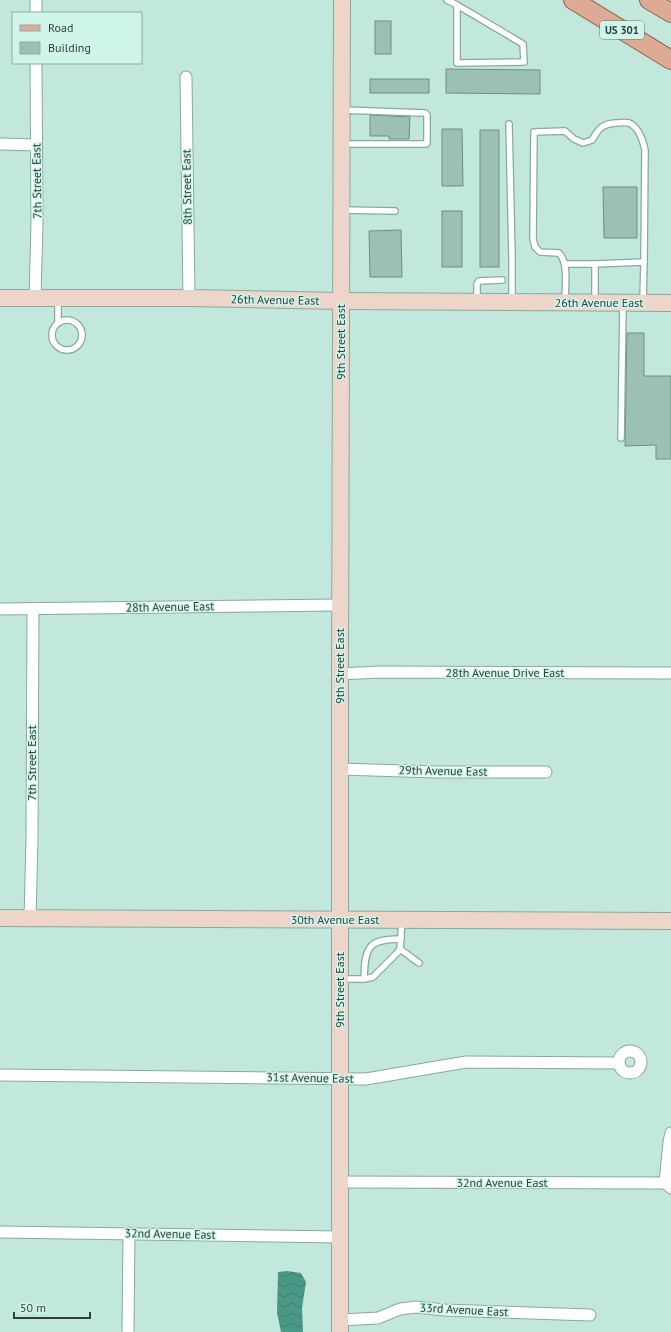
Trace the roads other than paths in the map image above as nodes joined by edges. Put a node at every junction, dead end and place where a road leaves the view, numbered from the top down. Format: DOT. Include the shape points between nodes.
graph roads {
  1 [pos="36,0"];
  2 [pos="342,0"];
  3 [pos="447,0"];
  4 [pos="573,0"];
  5 [pos="649,0"];
  6 [pos="457,5"];
  7 [pos="36,12"];
  8 [pos="671,13"];
  9 [pos="671,60"];
  10 [pos="36,64"];
  11 [pos="186,77"];
  12 [pos="342,110"];
  13 [pos="509,124"];
  14 [pos="0,144"];
  15 [pos="342,144"];
  16 [pos="36,145"];
  17 [pos="342,210"];
  18 [pos="395,211"];
  19 [pos="644,262"];
  20 [pos="565,264"];
  21 [pos="595,264"];
  22 [pos="502,280"];
  23 [pos="0,298"];
  24 [pos="35,298"];
  25 [pos="58,298"];
  26 [pos="188,298"];
  27 [pos="341,301"];
  28 [pos="477,302"];
  29 [pos="512,302"];
  30 [pos="565,302"];
  31 [pos="595,303"];
  32 [pos="623,303"];
  33 [pos="643,303"];
  34 [pos="671,303"];
  35 [pos="58,323"];
  36 [pos="621,438"];
  37 [pos="340,605"];
  38 [pos="0,609"];
  39 [pos="33,609"];
  40 [pos="671,673"];
  41 [pos="340,674"];
  42 [pos="340,769"];
  43 [pos="546,772"];
  44 [pos="0,918"];
  45 [pos="30,918"];
  46 [pos="340,920"];
  47 [pos="402,920"];
  48 [pos="671,921"];
  49 [pos="402,939"];
  50 [pos="400,948"];
  51 [pos="419,963"];
  52 [pos="340,979"];
  53 [pos="364,979"];
  54 [pos="619,1062"];
  55 [pos="0,1075"];
  56 [pos="340,1079"];
  57 [pos="671,1133"];
  58 [pos="340,1182"];
  59 [pos="668,1185"];
  60 [pos="0,1232"];
  61 [pos="129,1233"];
  62 [pos="340,1237"];
  63 [pos="590,1315"];
  64 [pos="340,1326"];
  65 [pos="128,1332"];
  1 -- 7 [label="street"];
  2 -- 12 [label="street, 9th Street East"];
  3 -- 6 [label="lane"];
  4 -- 9 [label="main road, US 301"];
  5 -- 8 [label="main road"];
  6 -- 6 [label="lane" via="524,44 524,62 457,63"];
  10 -- 16 [label="street, 7th Street East"];
  11 -- 26 [label="street, 8th Street East"];
  12 -- 15 [label="street, 9th Street East"];
  12 -- 15 [label="lane" via="427,115 426,144"];
  13 -- 29 [label="lane"];
  14 -- 16 [label="street"];
  15 -- 17 [label="street, 9th Street East"];
  16 -- 24 [label="street, 7th Street East"];
  17 -- 18 [label="lane"];
  17 -- 27 [label="street, 9th Street East"];
  19 -- 20 [label="lane" via="645,150 638,131 630,123 622,122 606,124 598,130 592,140 583,143 565,131 534,132 535,247 540,252 559,252"];
  19 -- 21 [label="lane"];
  19 -- 33 [label="lane"];
  20 -- 21 [label="lane"];
  20 -- 30 [label="lane"];
  21 -- 31 [label="lane"];
  22 -- 28 [label="lane" via="479,280"];
  23 -- 24 [label="street, 26th Avenue East"];
  24 -- 25 [label="street, 26th Avenue East"];
  25 -- 26 [label="street, 26th Avenue East"];
  25 -- 35 [label="lane"];
  26 -- 27 [label="street, 26th Avenue East"];
  27 -- 28 [label="street, 26th Avenue East"];
  27 -- 37 [label="street, 9th Street East"];
  28 -- 29 [label="street, 26th Avenue East"];
  29 -- 30 [label="street, 26th Avenue East"];
  30 -- 31 [label="street, 26th Avenue East"];
  31 -- 32 [label="street, 26th Avenue East"];
  32 -- 33 [label="street, 26th Avenue East"];
  32 -- 36 [label="lane"];
  33 -- 34 [label="street, 26th Avenue East"];
  35 -- 35 [label="lane" via="52,331 56,345 64,350 78,345 82,336 77,323 67,320"];
  37 -- 39 [label="street, 28th Avenue East"];
  37 -- 41 [label="street, 9th Street East"];
  38 -- 39 [label="street, 28th Avenue East"];
  39 -- 45 [label="street, 7th Street East"];
  40 -- 41 [label="street, 28th Avenue Drive East"];
  41 -- 42 [label="street, 9th Street East"];
  42 -- 43 [label="street, 29th Avenue East"];
  42 -- 46 [label="street, 9th Street East"];
  44 -- 45 [label="street, 30th Avenue East"];
  45 -- 46 [label="street, 30th Avenue East"];
  46 -- 47 [label="street, 30th Avenue East"];
  46 -- 52 [label="street, 9th Street East"];
  47 -- 48 [label="street, 30th Avenue East"];
  47 -- 49 [label="lane"];
  49 -- 50 [label="lane"];
  49 -- 53 [label="lane" via="380,941 371,946 364,960"];
  50 -- 51 [label="lane"];
  50 -- 53 [label="lane" via="373,976"];
  52 -- 53 [label="lane"];
  52 -- 56 [label="street, 9th Street East"];
  54 -- 56 [label="street, 31st Avenue East" via="466,1062 366,1079"];
  55 -- 56 [label="street, 31st Avenue East"];
  56 -- 58 [label="street, 9th Street East"];
  57 -- 59 [label="street, 32nd Avenue East"];
  58 -- 59 [label="street, 32nd Avenue East"];
  58 -- 62 [label="street, 9th Street East"];
  60 -- 61 [label="street, 32nd Avenue East"];
  61 -- 62 [label="street, 32nd Avenue East"];
  61 -- 65 [label="street"];
  62 -- 64 [label="street, 9th Street East"];
  63 -- 64 [label="street, 33rd Avenue East" via="416,1307"];
}
